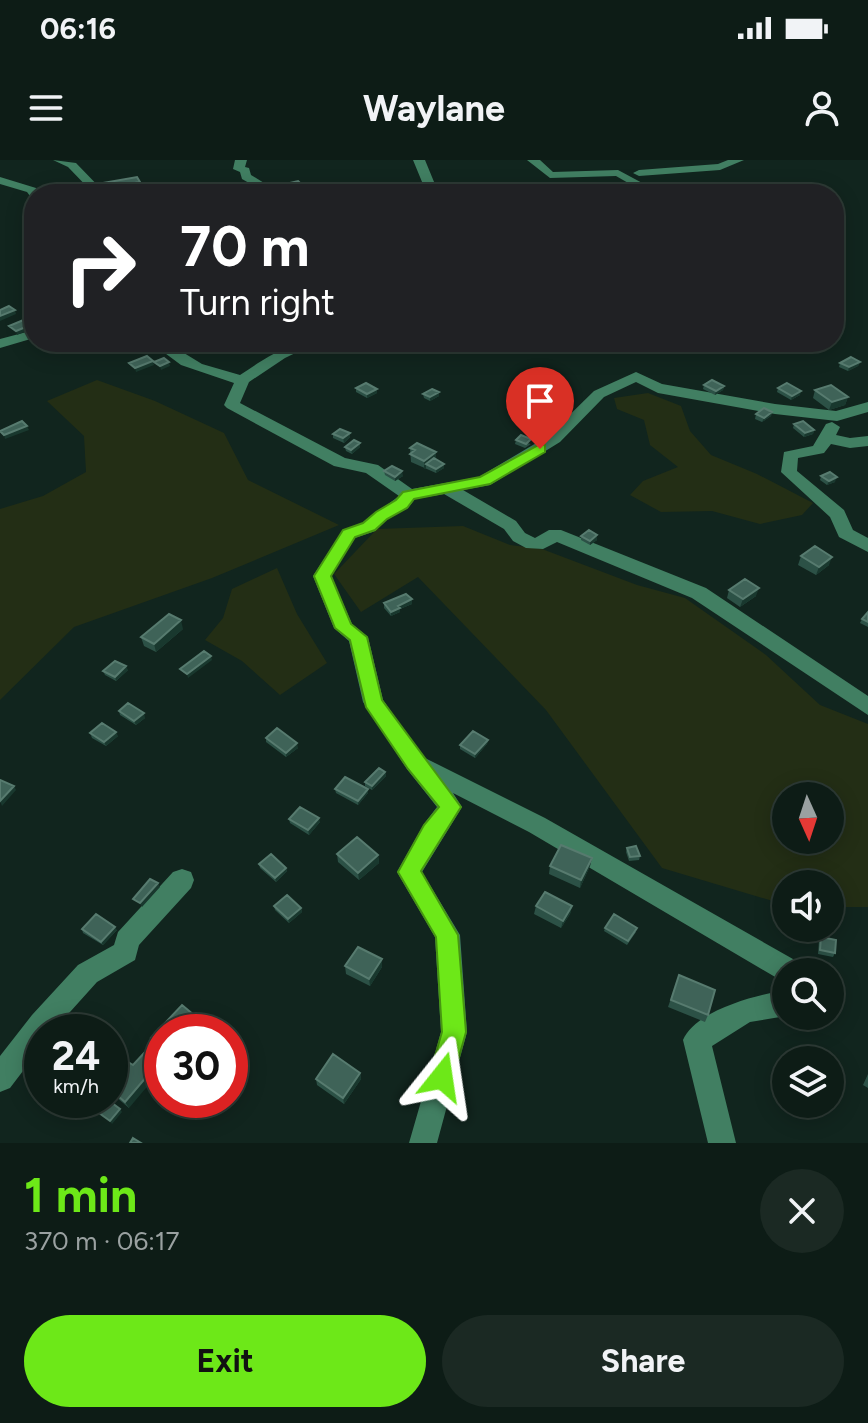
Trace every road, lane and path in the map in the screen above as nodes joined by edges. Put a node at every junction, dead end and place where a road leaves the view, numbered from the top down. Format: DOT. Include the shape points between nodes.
graph roads {
  1 [pos="59,160"];
  2 [pos="241,160"];
  3 [pos="419,160"];
  4 [pos="533,160"];
  5 [pos="603,160"];
  6 [pos="641,160"];
  7 [pos="738,160"];
  8 [pos="629,175"];
  9 [pos="0,180"];
  10 [pos="90,184"];
  11 [pos="258,184"];
  12 [pos="429,184"];
  13 [pos="639,184"];
  14 [pos="24,188"];
  15 [pos="24,337"];
  16 [pos="0,344"];
  17 [pos="172,352"];
  18 [pos="287,352"];
  19 [pos="243,380"];
  20 [pos="868,407"];
  21 [pos="837,416"];
  22 [pos="827,438"];
  23 [pos="868,441"];
  24 [pos="850,443"];
  25 [pos="868,455"];
  26 [pos="447,488"];
  27 [pos="409,495"];
  28 [pos="868,546"];
  29 [pos="868,707"];
  30 [pos="415,763"];
  31 [pos="182,880"];
  32 [pos="772,961"];
  33 [pos="772,1005"];
  34 [pos="0,1078"];
  35 [pos="423,1143"];
  36 [pos="722,1143"];
  1 -- 10 [label="street"];
  2 -- 11 [label="street" via="239,169"];
  3 -- 12 [label="street"];
  4 -- 8 [label="street" via="550,175"];
  5 -- 8 [label="street"];
  6 -- 8 [label="street"];
  7 -- 8 [label="street" via="720,167"];
  8 -- 13 [label="street"];
  9 -- 14 [label="street"];
  15 -- 16 [label="street"];
  17 -- 19 [label="street" via="214,375"];
  18 -- 19 [label="street"];
  19 -- 27 [label="street" via="232,405 340,462 372,469"];
  20 -- 21 [label="street"];
  21 -- 22 [label="street"];
  21 -- 26 [label="street" via="658,388 636,376 599,394 554,439 526,458 484,481"];
  22 -- 24 [label="street"];
  22 -- 28 [label="street" via="818,450 790,455 789,472 838,514 845,533"];
  23 -- 24 [label="street"];
  24 -- 25 [label="street"];
  26 -- 27 [label="street"];
  26 -- 29 [label="street" via="532,544 555,534 699,593"];
  27 -- 30 [label="street" via="369,527 349,534 322,576 344,628 358,637 373,702"];
  30 -- 32 [label="street" via="537,825"];
  30 -- 35 [label="street" via="451,807 409,872 447,935 454,1032"];
  31 -- 34 [label="street" via="127,940 126,952 72,987"];
  33 -- 36 [label="street" via="745,1010 697,1040"];
}
